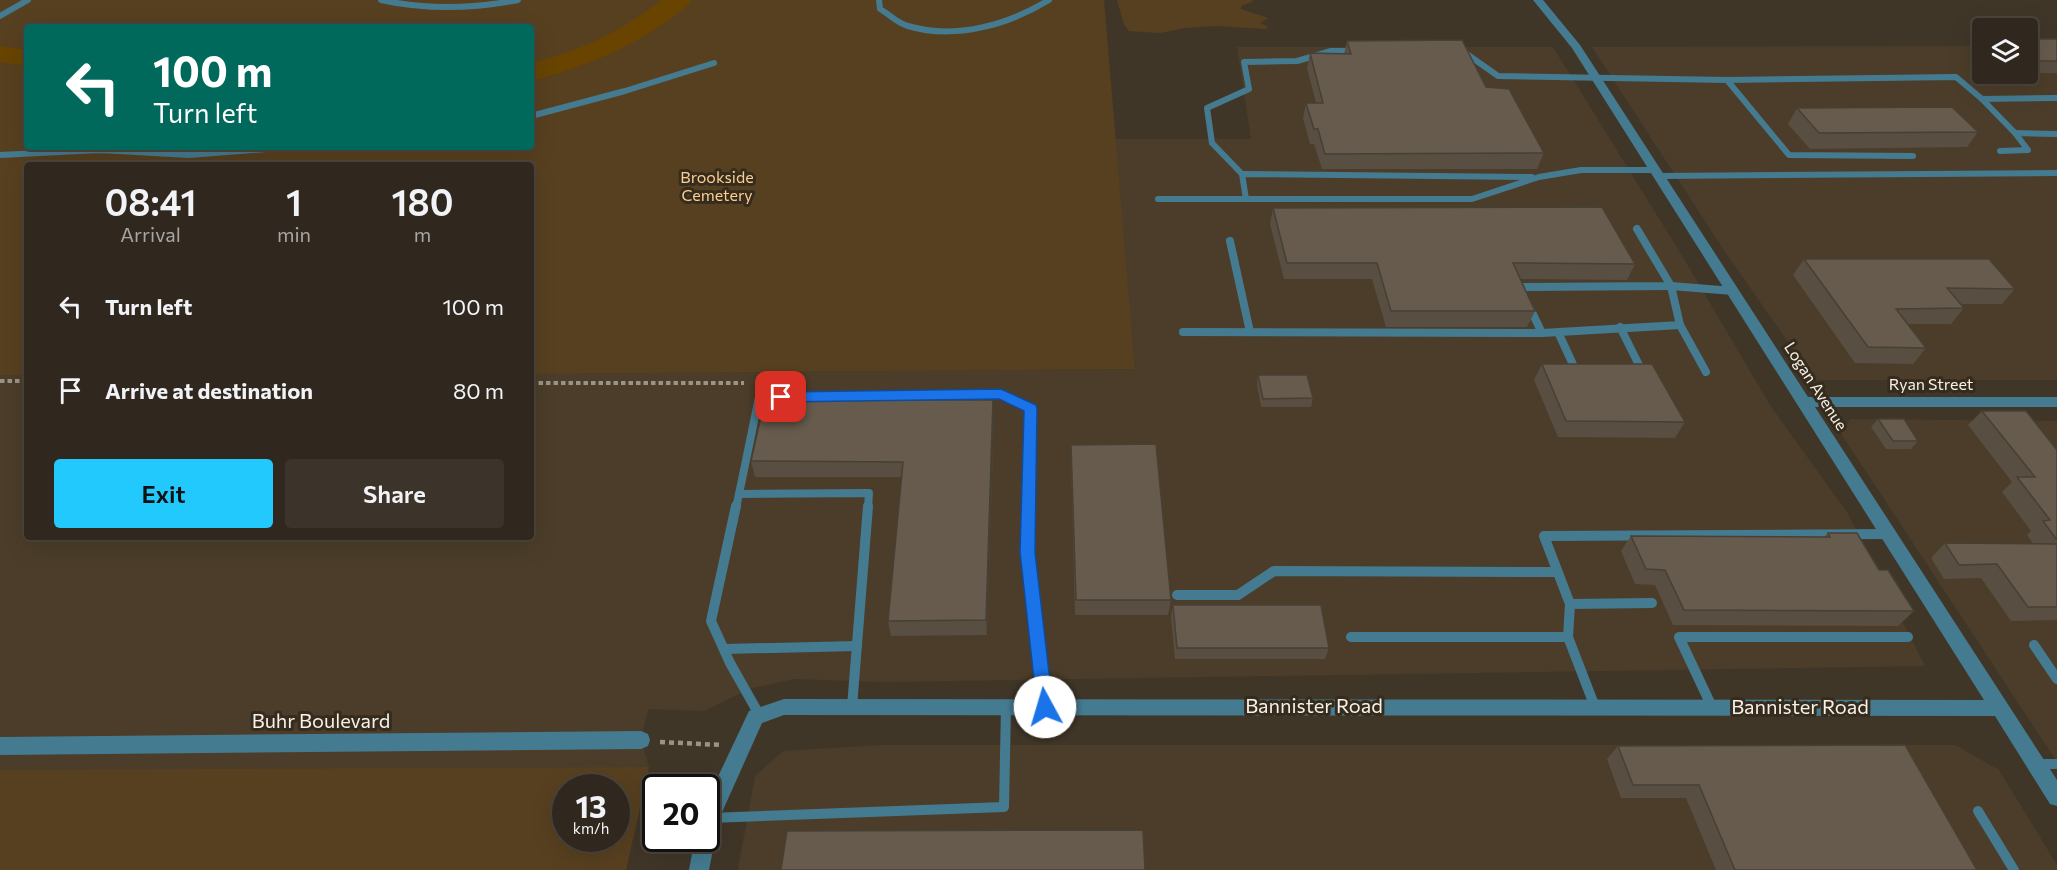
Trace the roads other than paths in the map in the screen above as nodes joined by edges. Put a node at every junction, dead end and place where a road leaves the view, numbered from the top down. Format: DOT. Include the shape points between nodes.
graph roads {
  1 [pos="28,0"];
  2 [pos="381,0"];
  3 [pos="518,0"];
  4 [pos="879,0"];
  5 [pos="1049,0"];
  6 [pos="1538,0"];
  7 [pos="0,16"];
  8 [pos="1460,50"];
  9 [pos="1366,51"];
  10 [pos="714,63"];
  11 [pos="1596,78"];
  12 [pos="1727,80"];
  13 [pos="2057,98"];
  14 [pos="1983,99"];
  15 [pos="534,115"];
  16 [pos="2015,134"];
  17 [pos="2057,134"];
  18 [pos="100,150"];
  19 [pos="100,150"];
  20 [pos="254,150"];
  21 [pos="2000,151"];
  22 [pos="0,155"];
  23 [pos="1913,156"];
  24 [pos="1657,173"];
  25 [pos="2057,173"];
  26 [pos="1242,174"];
  27 [pos="1539,177"];
  28 [pos="1158,199"];
  29 [pos="1246,199"];
  30 [pos="1637,229"];
  31 [pos="1230,241"];
  32 [pos="1671,286"];
  33 [pos="1733,291"];
  34 [pos="1680,325"];
  35 [pos="1620,327"];
  36 [pos="1183,332"];
  37 [pos="1251,332"];
  38 [pos="1558,332"];
  39 [pos="1542,333"];
  40 [pos="1576,371"];
  41 [pos="1642,371"];
  42 [pos="1706,372"];
  43 [pos="1805,402"];
  44 [pos="2057,402"];
  45 [pos="739,494"];
  46 [pos="1889,534"];
  47 [pos="1556,572"];
  48 [pos="1177,595"];
  49 [pos="1652,603"];
  50 [pos="1570,604"];
  51 [pos="1351,637"];
  52 [pos="1568,637"];
  53 [pos="1908,637"];
  54 [pos="2034,645"];
  55 [pos="857,646"];
  56 [pos="724,649"];
  57 [pos="2057,679"];
  58 [pos="1712,706"];
  59 [pos="852,707"];
  60 [pos="1006,707"];
  61 [pos="1045,707"];
  62 [pos="1595,707"];
  63 [pos="2000,708"];
  64 [pos="760,716"];
  65 [pos="641,740"];
  66 [pos="0,746"];
  67 [pos="2036,764"];
  68 [pos="2057,764"];
  69 [pos="720,797"];
  70 [pos="2057,797"];
  71 [pos="1978,811"];
  72 [pos="720,824"];
  73 [pos="702,852"];
  74 [pos="699,870"];
  75 [pos="2014,870"];
  1 -- 7 [label="lane"];
  2 -- 3 [label="lane" via="435,8"];
  4 -- 5 [label="lane" via="880,9 906,25 943,30 994,26 1033,12"];
  6 -- 11 [label="street, Logan Avenue"];
  8 -- 11 [label="lane" via="1498,76"];
  9 -- 26 [label="lane" via="1331,51 1297,62 1244,62 1249,89 1207,108 1212,143"];
  10 -- 15 [label="lane"];
  11 -- 12 [label="lane"];
  11 -- 24 [label="street, Logan Avenue"];
  12 -- 14 [label="lane" via="1956,77"];
  12 -- 23 [label="lane" via="1789,155"];
  13 -- 14 [label="lane"];
  14 -- 16 [label="lane"];
  16 -- 17 [label="lane"];
  16 -- 21 [label="lane" via="2028,150"];
  18 -- 22 [label="lane"];
  19 -- 20 [label="lane" via="189,155"];
  24 -- 25 [label="lane"];
  24 -- 27 [label="lane" via="1581,170"];
  24 -- 33 [label="street, Logan Avenue"];
  26 -- 27 [label="lane"];
  26 -- 29 [label="lane"];
  27 -- 29 [label="lane" via="1472,199"];
  28 -- 29 [label="lane"];
  30 -- 32 [label="lane"];
  31 -- 37 [label="lane"];
  32 -- 33 [label="lane"];
  32 -- 34 [label="lane"];
  32 -- 39 [label="lane" via="1520,287"];
  33 -- 43 [label="street, Logan Avenue"];
  34 -- 35 [label="lane"];
  34 -- 42 [label="lane"];
  35 -- 38 [label="lane"];
  35 -- 41 [label="lane"];
  36 -- 37 [label="lane"];
  37 -- 39 [label="lane"];
  38 -- 39 [label="lane"];
  38 -- 40 [label="lane"];
  43 -- 44 [label="street, Ryan Street"];
  43 -- 46 [label="street, Logan Avenue"];
  45 -- 55 [label="lane" via="869,493"];
  45 -- 56 [label="lane" via="711,621"];
  45 -- 61 [label="lane" via="759,397 1001,394 1031,408 1028,552"];
  46 -- 47 [label="lane" via="1544,536"];
  46 -- 63 [label="street, Logan Avenue"];
  47 -- 48 [label="lane" via="1274,571 1238,595"];
  47 -- 50 [label="lane"];
  49 -- 50 [label="lane"];
  50 -- 52 [label="lane"];
  51 -- 52 [label="lane"];
  52 -- 62 [label="lane"];
  53 -- 58 [label="lane" via="1678,637"];
  54 -- 57 [label="lane"];
  55 -- 56 [label="lane"];
  55 -- 59 [label="lane"];
  56 -- 64 [label="lane"];
  58 -- 62 [label="street, Bannister Road"];
  58 -- 63 [label="street, Bannister Road"];
  59 -- 60 [label="street, Bannister Road"];
  59 -- 64 [label="street, Bannister Road" via="784,706"];
  60 -- 61 [label="street, Bannister Road"];
  60 -- 72 [label="lane" via="1004,807"];
  61 -- 62 [label="street, Bannister Road"];
  63 -- 67 [label="street, Logan Avenue"];
  64 -- 69 [label="street" via="756,717"];
  65 -- 66 [label="street, Buhr Boulevard"];
  67 -- 68 [label="lane"];
  67 -- 70 [label="street, Logan Avenue"];
  71 -- 75 [label="lane"];
  73 -- 74 [label="street"];
}
